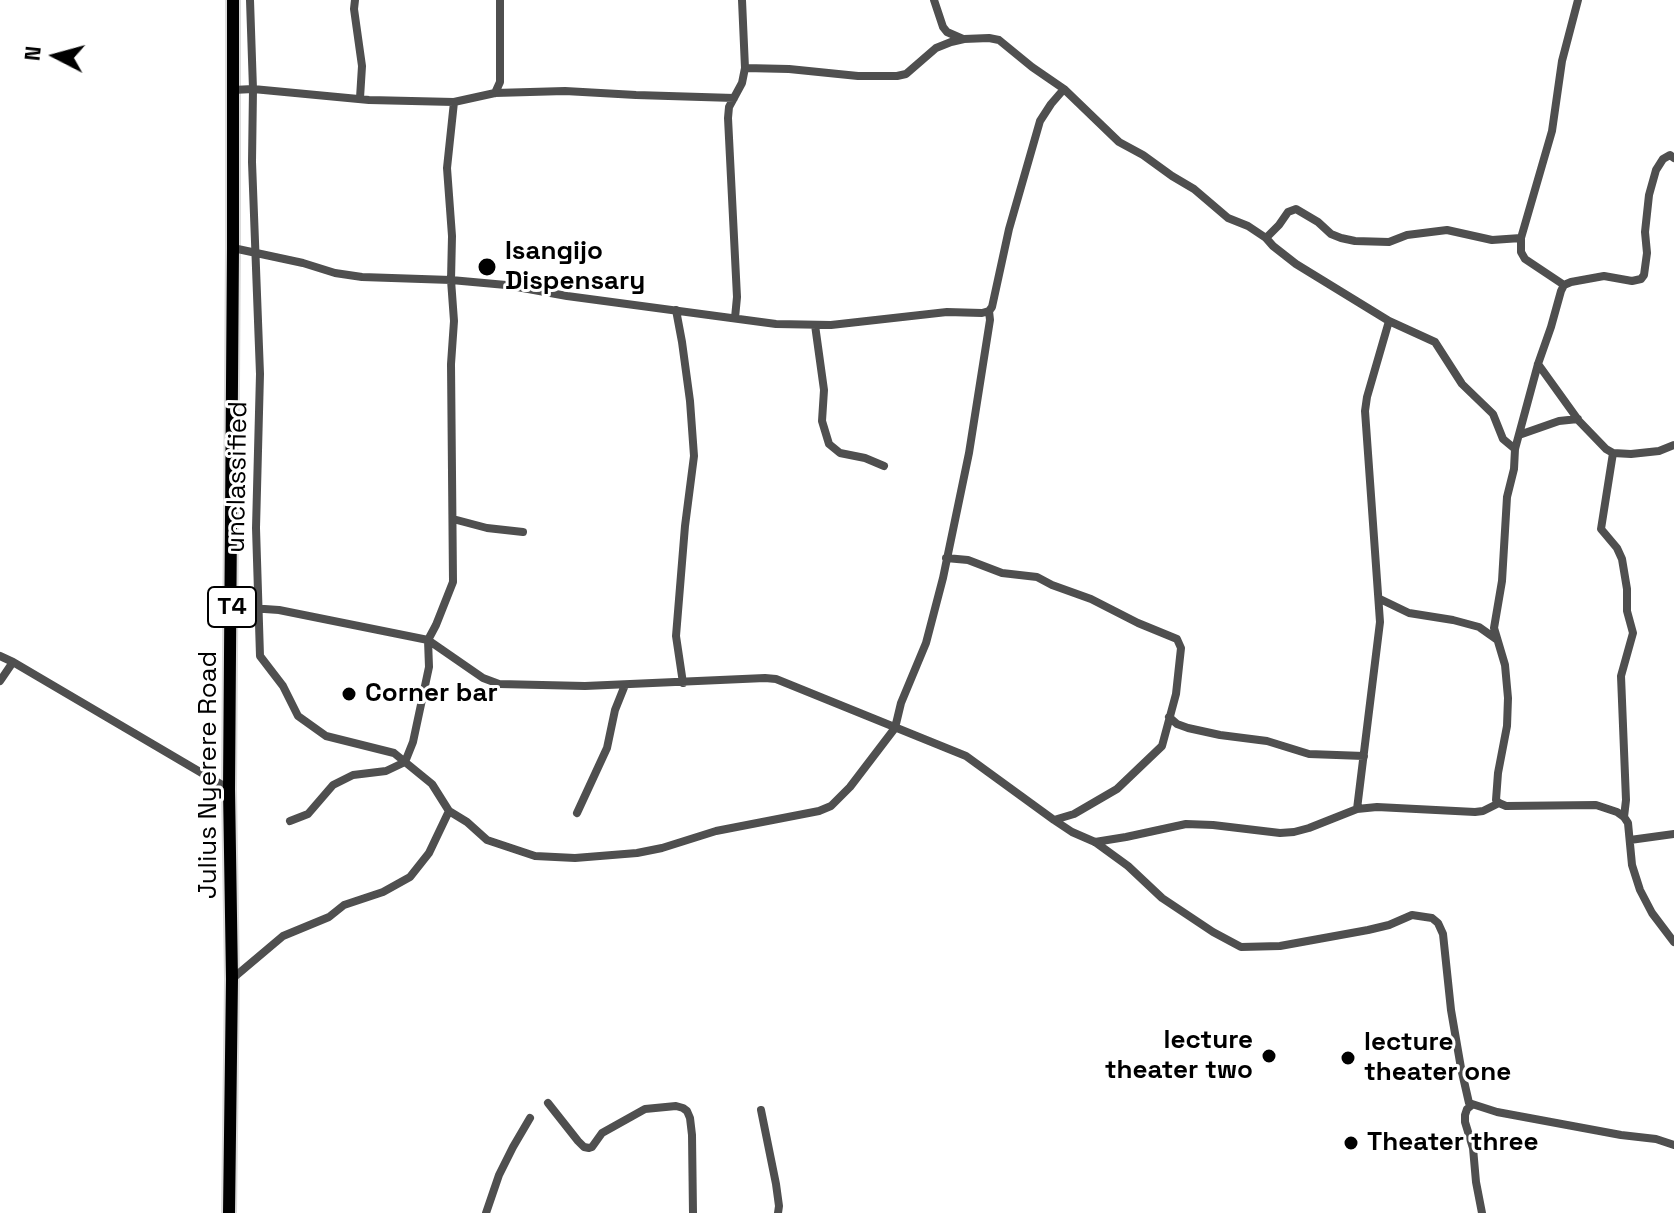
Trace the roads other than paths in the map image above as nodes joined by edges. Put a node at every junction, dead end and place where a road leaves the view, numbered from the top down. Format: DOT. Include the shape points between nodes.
graph roads {
  1 [pos="233,0"];
  2 [pos="250,0"];
  3 [pos="355,0"];
  4 [pos="500,0"];
  5 [pos="742,0"];
  6 [pos="934,0"];
  7 [pos="1578,0"];
  8 [pos="964,39"];
  9 [pos="745,68"];
  10 [pos="500,82"];
  11 [pos="253,89"];
  12 [pos="1064,89"];
  13 [pos="233,90"];
  14 [pos="495,93"];
  15 [pos="506,94"];
  16 [pos="360,98"];
  17 [pos="734,98"];
  18 [pos="454,102"];
  19 [pos="1673,154"];
  20 [pos="1266,238"];
  21 [pos="1521,238"];
  22 [pos="233,248"];
  23 [pos="256,253"];
  24 [pos="451,280"];
  25 [pos="1564,285"];
  26 [pos="676,310"];
  27 [pos="989,311"];
  28 [pos="735,318"];
  29 [pos="1389,321"];
  30 [pos="815,325"];
  31 [pos="1538,364"];
  32 [pos="1578,419"];
  33 [pos="1519,435"];
  34 [pos="1674,445"];
  35 [pos="1515,449"];
  36 [pos="1613,453"];
  37 [pos="884,466"];
  38 [pos="453,519"];
  39 [pos="523,532"];
  40 [pos="946,558"];
  41 [pos="1380,599"];
  42 [pos="258,609"];
  43 [pos="232,610"];
  44 [pos="1496,639"];
  45 [pos="428,640"];
  46 [pos="0,656"];
  47 [pos="13,662"];
  48 [pos="0,681"];
  49 [pos="683,683"];
  50 [pos="625,685"];
  51 [pos="1169,717"];
  52 [pos="895,728"];
  53 [pos="1364,756"];
  54 [pos="405,762"];
  55 [pos="229,789"];
  56 [pos="1499,803"];
  57 [pos="1357,809"];
  58 [pos="449,811"];
  59 [pos="577,813"];
  60 [pos="1624,817"];
  61 [pos="1054,820"];
  62 [pos="290,821"];
  63 [pos="1674,834"];
  64 [pos="1630,840"];
  65 [pos="1095,842"];
  66 [pos="1674,942"];
  67 [pos="232,979"];
  68 [pos="548,1103"];
  69 [pos="1472,1105"];
  70 [pos="761,1110"];
  71 [pos="530,1118"];
  72 [pos="1674,1145"];
  73 [pos="229,1213"];
  74 [pos="486,1213"];
  75 [pos="693,1213"];
  76 [pos="778,1213"];
  77 [pos="1482,1213"];
  1 -- 13 [label="highway, Julius Nyerere Road / T4"];
  2 -- 11 [label="street, unclassified"];
  3 -- 16 [label="street"];
  4 -- 10 [label="street"];
  5 -- 9 [label="street"];
  6 -- 8 [label="street" via="943,27"];
  7 -- 21 [label="street" via="1552,131"];
  8 -- 9 [label="street" via="936,48 897,76"];
  8 -- 12 [label="street" via="999,40"];
  9 -- 17 [label="street"];
  10 -- 14 [label="street"];
  10 -- 15 [label="street"];
  11 -- 13 [label="street"];
  11 -- 16 [label="street"];
  11 -- 23 [label="street, unclassified"];
  12 -- 20 [label="street" via="1119,142 1194,189 1228,218"];
  12 -- 27 [label="street" via="1040,121"];
  13 -- 22 [label="highway, Julius Nyerere Road / T4"];
  14 -- 15 [label="street"];
  14 -- 18 [label="street"];
  15 -- 17 [label="street" via="565,91"];
  16 -- 18 [label="street"];
  17 -- 28 [label="street" via="728,118"];
  18 -- 24 [label="street" via="447,168"];
  19 -- 25 [label="street" via="1656,170 1649,195 1641,279 1604,276"];
  20 -- 21 [label="street" via="1296,209 1331,234 1355,241 1389,242 1447,230 1492,240"];
  20 -- 29 [label="street" via="1296,264"];
  21 -- 25 [label="street" via="1525,259"];
  22 -- 23 [label="street"];
  22 -- 43 [label="highway, Julius Nyerere Road / T4"];
  23 -- 24 [label="street" via="362,277"];
  23 -- 42 [label="street, unclassified"];
  24 -- 26 [label="street"];
  24 -- 38 [label="street"];
  25 -- 31 [label="street"];
  26 -- 28 [label="street"];
  26 -- 49 [label="street" via="694,456 676,636"];
  27 -- 30 [label="street"];
  27 -- 40 [label="street" via="969,453"];
  28 -- 30 [label="street"];
  29 -- 35 [label="street" via="1435,342"];
  29 -- 41 [label="street" via="1365,411"];
  30 -- 37 [label="street" via="824,390 822,421 829,444 840,453"];
  31 -- 32 [label="street"];
  31 -- 33 [label="street"];
  32 -- 33 [label="street"];
  32 -- 36 [label="street"];
  33 -- 35 [label="street"];
  34 -- 36 [label="street"];
  35 -- 44 [label="street"];
  36 -- 60 [label="street" via="1601,529 1622,559 1632,627 1621,676"];
  38 -- 39 [label="street"];
  38 -- 45 [label="street" via="453,582"];
  40 -- 51 [label="street" via="1037,577 1177,639 1180,665"];
  40 -- 52 [label="street" via="926,643"];
  41 -- 44 [label="street" via="1409,613 1479,627"];
  41 -- 53 [label="street"];
  42 -- 43 [label="street"];
  42 -- 45 [label="street"];
  42 -- 54 [label="street, unclassified" via="260,656 298,716 326,736 394,753"];
  43 -- 55 [label="highway, Julius Nyerere Road / T4"];
  44 -- 56 [label="street" via="1508,698 1495,795"];
  45 -- 50 [label="street" via="499,684"];
  45 -- 54 [label="street" via="429,667"];
  46 -- 47 [label="street"];
  47 -- 48 [label="street"];
  47 -- 55 [label="street"];
  49 -- 50 [label="street"];
  49 -- 52 [label="street" via="776,679"];
  50 -- 59 [label="street" via="602,763"];
  51 -- 53 [label="street" via="1188,728 1309,754"];
  51 -- 61 [label="street" via="1162,746 1117,789"];
  52 -- 58 [label="street, unclassified" via="831,806 637,853 535,856 487,840"];
  52 -- 61 [label="street" via="966,756"];
  53 -- 57 [label="street"];
  54 -- 58 [label="street, unclassified" via="432,784"];
  54 -- 62 [label="street" via="333,785 308,814"];
  55 -- 67 [label="highway, Julius Nyerere Road / T4"];
  56 -- 57 [label="street" via="1475,812"];
  56 -- 60 [label="street" via="1586,804"];
  57 -- 65 [label="street" via="1294,832 1186,824"];
  58 -- 67 [label="street" via="429,853 410,877 283,936"];
  60 -- 64 [label="street"];
  61 -- 65 [label="street"];
  63 -- 64 [label="street"];
  64 -- 66 [label="street" via="1640,890"];
  65 -- 69 [label="street" via="1162,898 1241,947 1280,946 1368,930 1412,915 1432,918 1443,934 1451,1010"];
  67 -- 73 [label="highway, Julius Nyerere Road / T4"];
  68 -- 75 [label="street" via="589,1148 602,1133 645,1109 676,1106 687,1111"];
  69 -- 72 [label="street"];
  69 -- 77 [label="street" via="1465,1122"];
  70 -- 76 [label="street"];
  71 -- 74 [label="street" via="499,1175"];
}
